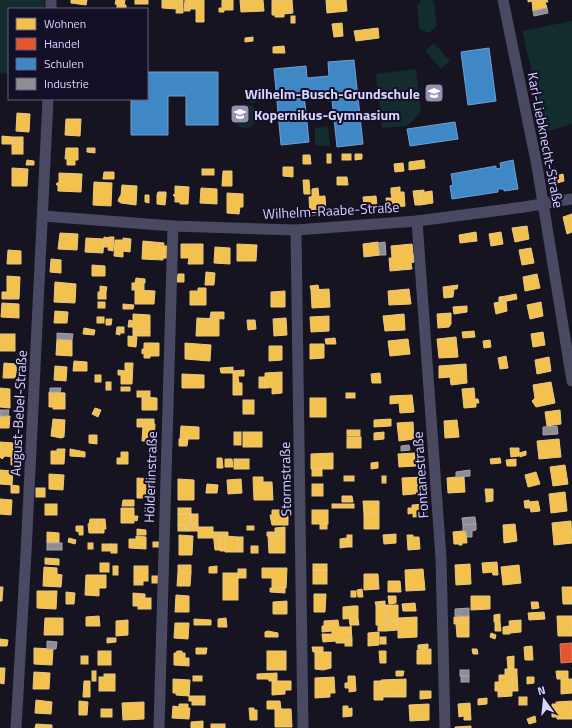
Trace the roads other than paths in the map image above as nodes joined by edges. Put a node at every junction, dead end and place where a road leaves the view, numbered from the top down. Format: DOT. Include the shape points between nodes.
graph roads {
  1 [pos="503,0"];
  2 [pos="48,100"];
  3 [pos="572,199"];
  4 [pos="544,204"];
  5 [pos="43,216"];
  6 [pos="417,221"];
  7 [pos="173,226"];
  8 [pos="296,230"];
  9 [pos="572,381"];
  10 [pos="16,728"];
  11 [pos="158,728"];
  12 [pos="303,728"];
  13 [pos="445,728"];
  1 -- 4 [label="street, Karl-Liebknecht-Straße"];
  2 -- 5 [label="street, August-Bebel-Straße"];
  3 -- 4 [label="street, Wilhelm-Raabe-Straße"];
  4 -- 6 [label="street, Wilhelm-Raabe-Straße"];
  4 -- 9 [label="street, Karl-Liebknecht-Straße"];
  5 -- 7 [label="street, Wilhelm-Raabe-Straße"];
  5 -- 10 [label="street, August-Bebel-Straße"];
  6 -- 8 [label="street, Wilhelm-Raabe-Straße"];
  6 -- 13 [label="street, Fontanestraße" via="441,558"];
  7 -- 8 [label="street, Wilhelm-Raabe-Straße"];
  7 -- 11 [label="street, Hölderlinstraße"];
  8 -- 12 [label="street, Stormstraße"];
}
